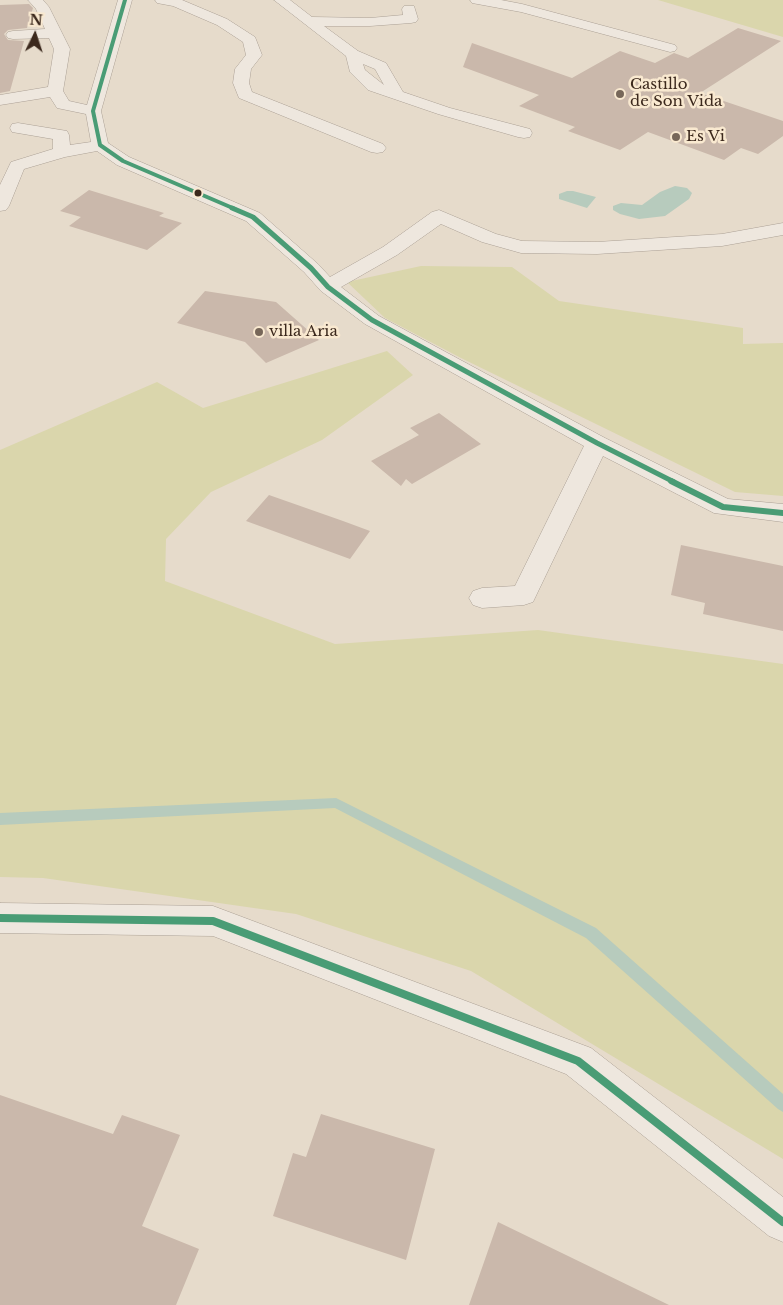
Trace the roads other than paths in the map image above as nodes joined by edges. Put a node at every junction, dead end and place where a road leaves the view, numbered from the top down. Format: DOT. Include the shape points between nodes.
graph roads {
  1 [pos="35,0"];
  2 [pos="125,0"];
  3 [pos="162,0"];
  4 [pos="281,0"];
  5 [pos="477,0"];
  6 [pos="409,9"];
  7 [pos="310,21"];
  8 [pos="54,33"];
  9 [pos="13,34"];
  10 [pos="670,48"];
  11 [pos="55,91"];
  12 [pos="0,100"];
  13 [pos="94,111"];
  14 [pos="18,128"];
  15 [pos="524,132"];
  16 [pos="100,145"];
  17 [pos="377,148"];
  18 [pos="62,152"];
  19 [pos="0,206"];
  20 [pos="783,229"];
  21 [pos="328,287"];
  22 [pos="597,443"];
  23 [pos="783,513"];
  24 [pos="482,598"];
  25 [pos="0,918"];
  26 [pos="783,1222"];
  1 -- 8 [label="street" via="42,6"];
  2 -- 13 [label="street"];
  3 -- 17 [label="street" via="178,3 222,22 250,40 254,55 243,69 241,83 245,95"];
  4 -- 7 [label="street"];
  5 -- 10 [label="street" via="522,8"];
  6 -- 7 [label="street" via="411,19"];
  7 -- 15 [label="street" via="353,54 358,72 374,87 444,111"];
  8 -- 9 [label="street"];
  8 -- 11 [label="street" via="62,49"];
  11 -- 12 [label="street"];
  11 -- 13 [label="street" via="63,105"];
  13 -- 16 [label="street"];
  14 -- 18 [label="street" via="61,135"];
  16 -- 18 [label="street"];
  16 -- 21 [label="street" via="123,161 253,216"];
  18 -- 19 [label="street" via="17,166"];
  20 -- 21 [label="street" via="722,240 605,248 522,247 490,238 439,216 390,251"];
  21 -- 22 [label="street" via="372,320"];
  22 -- 23 [label="street" via="723,507"];
  22 -- 24 [label="street" via="524,595"];
  25 -- 26 [label="street" via="213,921 578,1061"];
}
